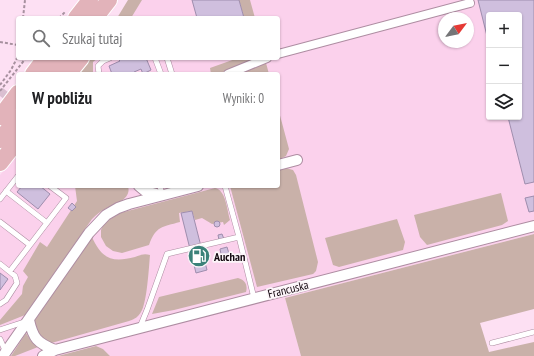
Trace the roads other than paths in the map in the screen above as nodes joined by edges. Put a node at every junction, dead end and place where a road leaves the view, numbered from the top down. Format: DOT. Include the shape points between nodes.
graph roads {
  1 [pos="90,0"];
  2 [pos="109,0"];
  3 [pos="119,0"];
  4 [pos="470,3"];
  5 [pos="78,16"];
  6 [pos="97,16"];
  7 [pos="109,16"];
  8 [pos="280,53"];
  9 [pos="44,60"];
  10 [pos="79,60"];
  11 [pos="105,60"];
  12 [pos="156,60"];
  13 [pos="168,60"];
  14 [pos="262,60"];
  15 [pos="68,70"];
  16 [pos="34,72"];
  17 [pos="99,72"];
  18 [pos="160,72"];
  19 [pos="172,72"];
  20 [pos="233,72"];
  21 [pos="16,96"];
  22 [pos="0,116"];
  23 [pos="16,127"];
  24 [pos="13,143"];
  25 [pos="297,160"];
  26 [pos="0,163"];
  27 [pos="280,164"];
  28 [pos="16,178"];
  29 [pos="53,188"];
  30 [pos="138,188"];
  31 [pos="142,188"];
  32 [pos="180,188"];
  33 [pos="226,188"];
  34 [pos="161,190"];
  35 [pos="6,191"];
  36 [pos="0,199"];
  37 [pos="129,204"];
  38 [pos="0,222"];
  39 [pos="47,223"];
  40 [pos="534,226"];
  41 [pos="239,237"];
  42 [pos="30,245"];
  43 [pos="0,264"];
  44 [pos="10,271"];
  45 [pos="254,298"];
  46 [pos="0,305"];
  47 [pos="29,320"];
  48 [pos="139,328"];
  49 [pos="0,330"];
  50 [pos="534,332"];
  51 [pos="0,339"];
  52 [pos="492,343"];
  53 [pos="55,350"];
  54 [pos="4,356"];
  55 [pos="43,356"];
  1 -- 5 [label="main road"];
  2 -- 6 [label="main road"];
  3 -- 7 [label="main road"];
  4 -- 8 [label="street"];
  9 -- 16 [label="main road"];
  10 -- 15 [label="main road"];
  11 -- 17 [label="lane" via="98,66"];
  12 -- 18 [label="lane"];
  13 -- 19 [label="lane"];
  14 -- 20 [label="street"];
  21 -- 22 [label="main road"];
  23 -- 24 [label="main road"];
  24 -- 26 [label="main road"];
  25 -- 27 [label="street"];
  28 -- 35 [label="lane"];
  29 -- 39 [label="lane" via="66,198"];
  30 -- 37 [label="street" via="135,198"];
  31 -- 34 [label="street" via="150,192"];
  32 -- 34 [label="street"];
  33 -- 41 [label="lane"];
  34 -- 37 [label="street"];
  35 -- 36 [label="lane"];
  35 -- 39 [label="lane"];
  37 -- 47 [label="street" via="106,215 94,227"];
  38 -- 42 [label="lane"];
  39 -- 42 [label="lane"];
  40 -- 45 [label="street, Francuska"];
  41 -- 45 [label="lane"];
  41 -- 48 [label="lane" via="167,254"];
  42 -- 44 [label="lane"];
  43 -- 44 [label="lane"];
  44 -- 46 [label="lane" via="17,283"];
  45 -- 48 [label="street, Francuska"];
  47 -- 49 [label="lane"];
  47 -- 53 [label="street" via="36,338 44,346"];
  47 -- 54 [label="street"];
  48 -- 53 [label="street, Francuska"];
  50 -- 52 [label="lane"];
  51 -- 54 [label="lane"];
  53 -- 55 [label="street, Francuska"];
}
